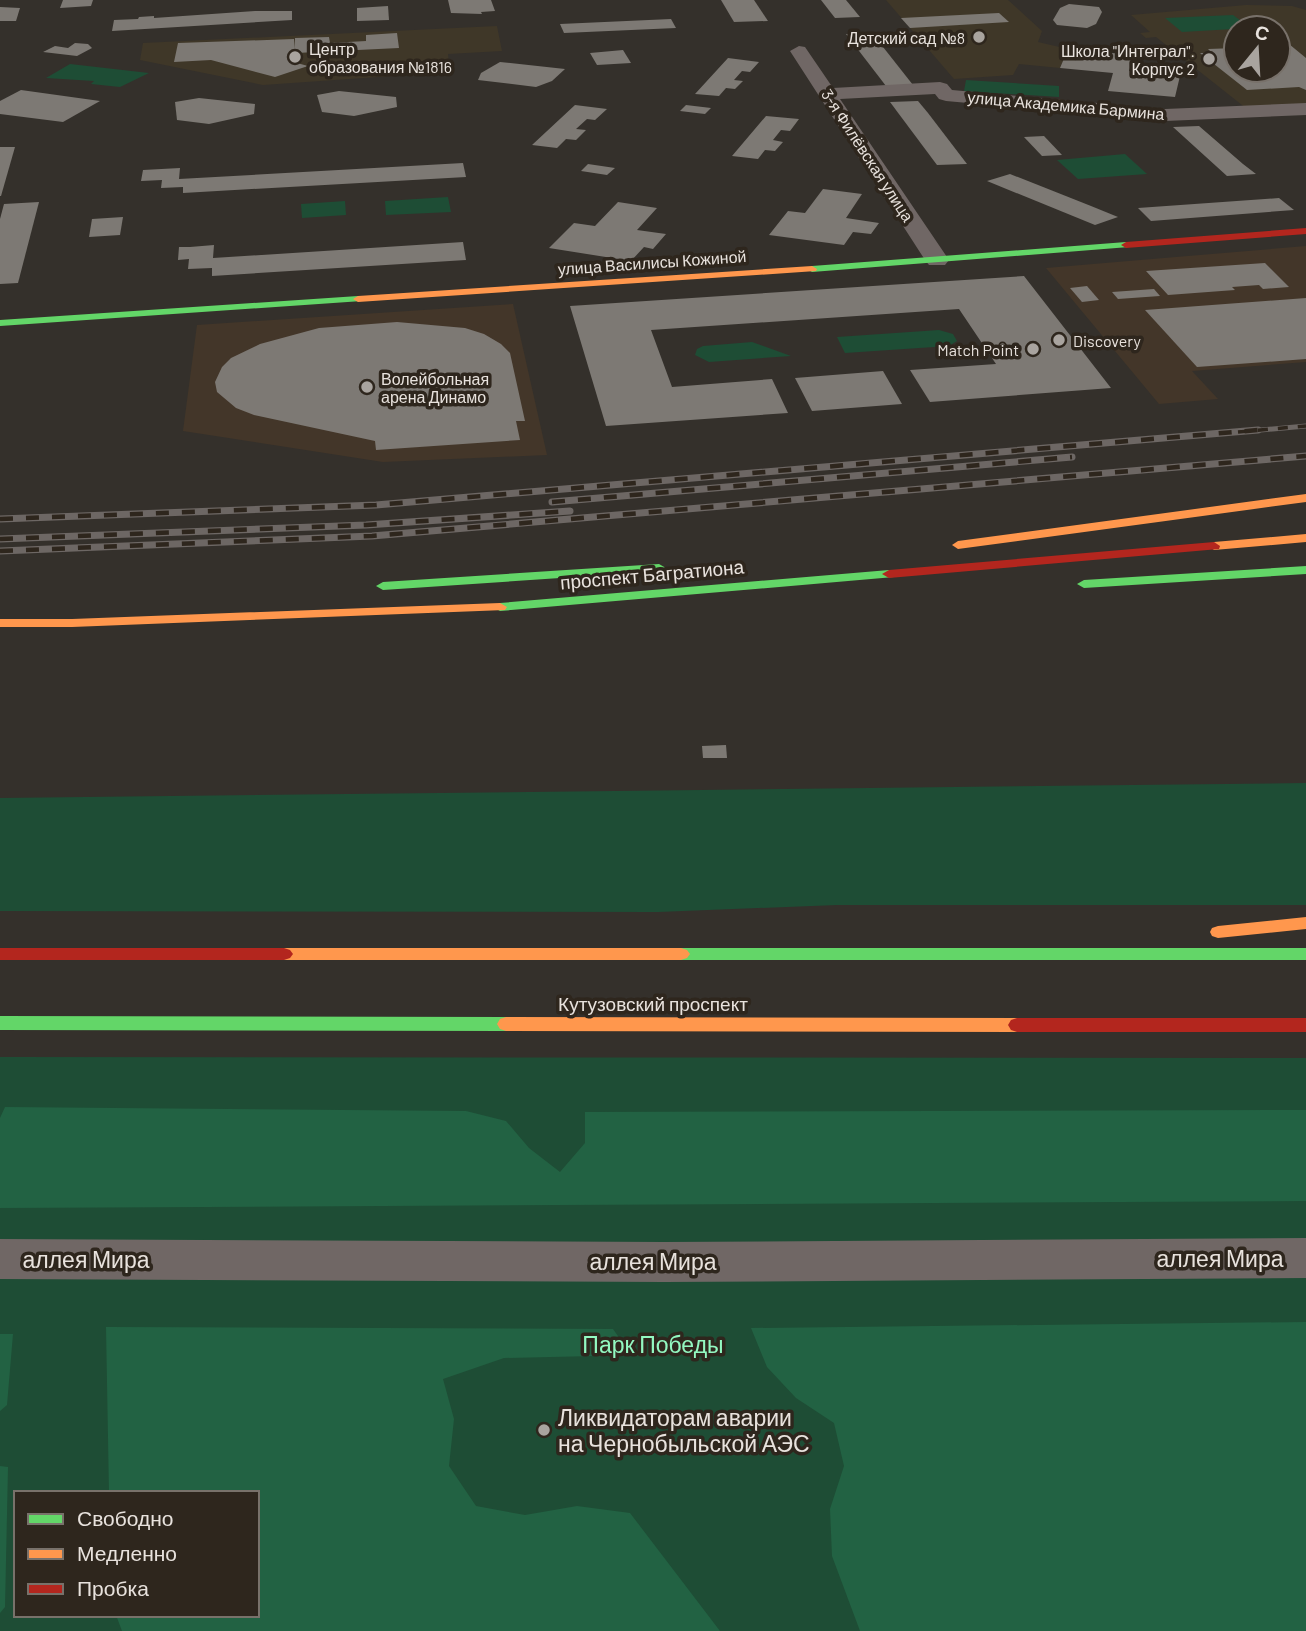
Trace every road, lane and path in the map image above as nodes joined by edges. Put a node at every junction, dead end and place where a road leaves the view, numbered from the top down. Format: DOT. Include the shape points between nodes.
graph roads {
  1 [pos="799,51"];
  2 [pos="828,94"];
  3 [pos="1306,109"];
  4 [pos="1306,232"];
  5 [pos="937,260"];
  6 [pos="0,323"];
  7 [pos="1306,498"];
  8 [pos="1306,513"];
  9 [pos="1306,538"];
  10 [pos="681,567"];
  11 [pos="1306,570"];
  12 [pos="1063,585"];
  13 [pos="360,587"];
  14 [pos="854,594"];
  15 [pos="519,606"];
  16 [pos="0,623"];
  17 [pos="1306,923"];
  18 [pos="1198,934"];
  19 [pos="1171,937"];
  20 [pos="0,954"];
  21 [pos="1008,954"];
  22 [pos="1306,954"];
  23 [pos="0,1023"];
  24 [pos="1306,1025"];
  25 [pos="1306,1258"];
  26 [pos="0,1259"];
  1 -- 2 [label="street, 3-я Филёвская улица"];
  2 -- 3 [label="street, улица Академика Бармина" via="940,88 946,95 1165,115"];
  2 -- 5 [label="street, 3-я Филёвская улица"];
  4 -- 5 [label="main road, улица Василисы Кожиной"];
  5 -- 6 [label="main road, улица Василисы Кожиной"];
  7 -- 8 [label="main road" via="951,545"];
  9 -- 15 [label="main road, проспект Багратиона"];
  10 -- 13 [label="main road, проспект Багратиона"];
  11 -- 12 [label="main road"];
  14 -- 15 [label="main road"];
  15 -- 16 [label="main road, проспект Багратиона"];
  17 -- 18 [label="main road"];
  19 -- 21 [label="main road"];
  20 -- 21 [label="main road"];
  21 -- 22 [label="main road"];
  23 -- 24 [label="main road, Кутузовский проспект"];
  25 -- 26 [label="street, аллея Мира" via="664,1262"];
}
